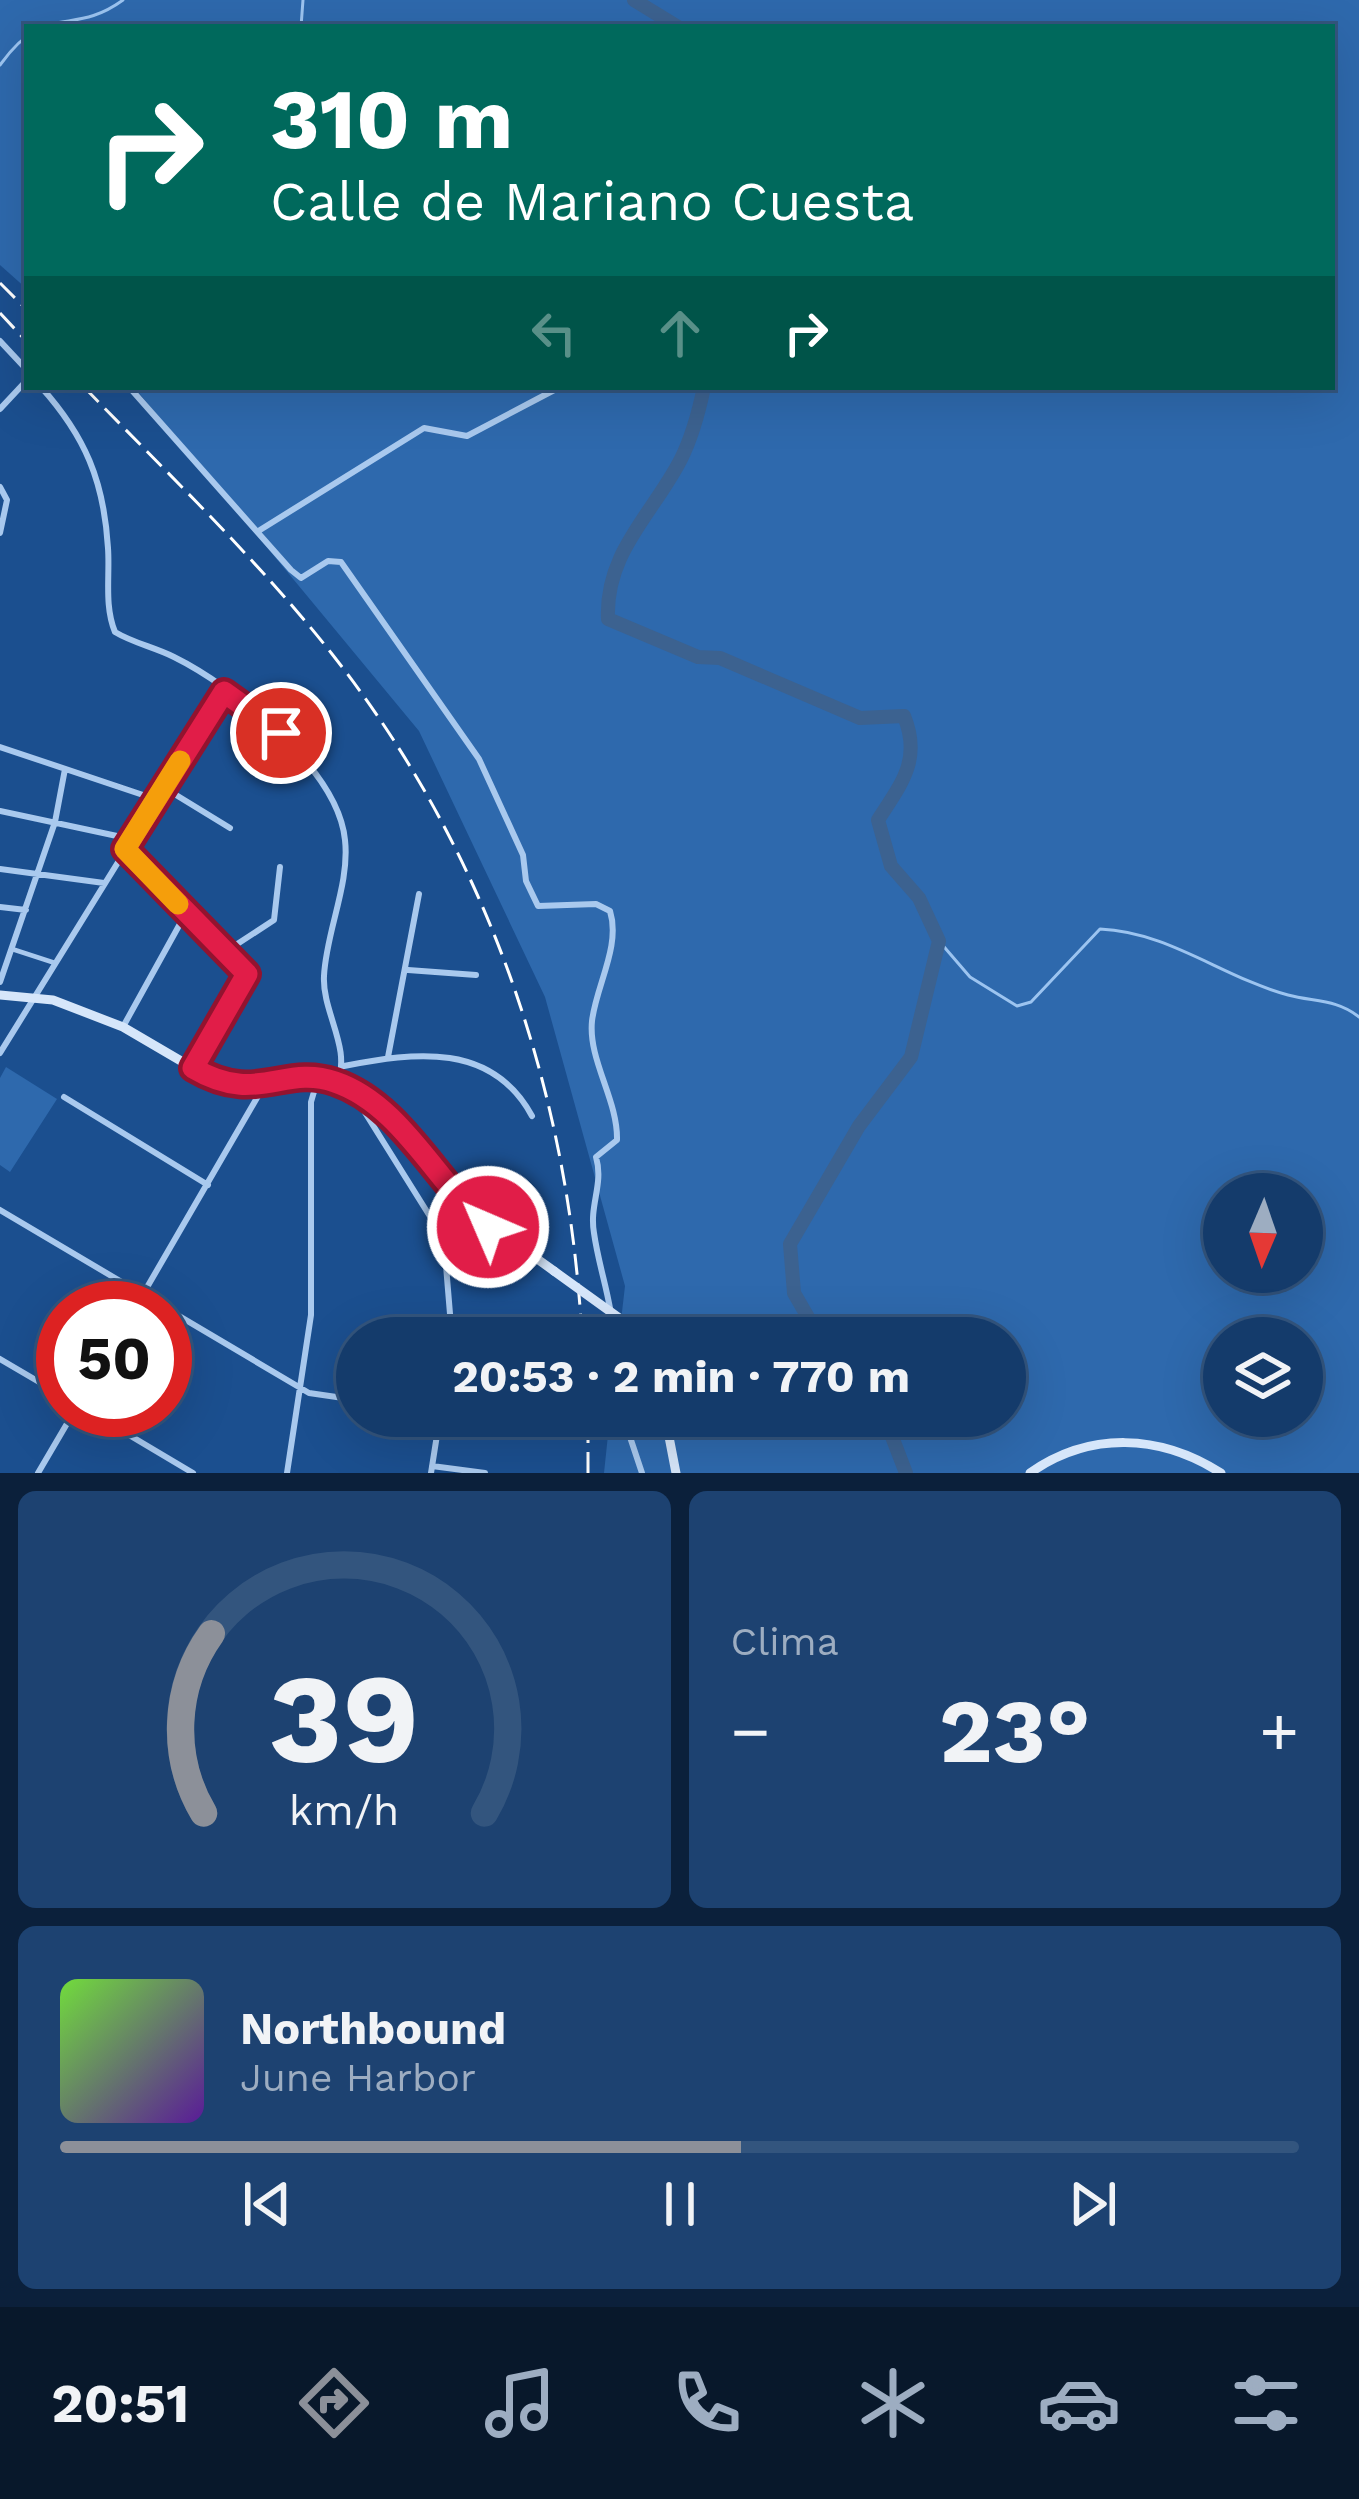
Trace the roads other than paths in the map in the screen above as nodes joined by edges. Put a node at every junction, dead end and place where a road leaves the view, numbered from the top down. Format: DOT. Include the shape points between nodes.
graph roads {
  1 [pos="0,341"];
  2 [pos="24,367"];
  3 [pos="24,383"];
  4 [pos="43,390"];
  5 [pos="132,390"];
  6 [pos="554,390"];
  7 [pos="0,409"];
  8 [pos="0,487"];
  9 [pos="260,530"];
  10 [pos="0,533"];
  11 [pos="224,692"];
  12 [pos="0,747"];
  13 [pos="65,769"];
  14 [pos="163,788"];
  15 [pos="155,800"];
  16 [pos="0,811"];
  17 [pos="55,822"];
  18 [pos="230,828"];
  19 [pos="131,838"];
  20 [pos="125,849"];
  21 [pos="280,867"];
  22 [pos="0,869"];
  23 [pos="38,874"];
  24 [pos="104,884"];
  25 [pos="419,894"];
  26 [pos="0,907"];
  27 [pos="26,910"];
  28 [pos="186,913"];
  29 [pos="12,949"];
  30 [pos="225,952"];
  31 [pos="55,963"];
  32 [pos="408,970"];
  33 [pos="476,975"];
  34 [pos="0,982"];
  35 [pos="0,995"];
  36 [pos="33,997"];
  37 [pos="122,1028"];
  38 [pos="0,1053"];
  39 [pos="388,1057"];
  40 [pos="344,1066"];
  41 [pos="193,1068"];
  42 [pos="318,1078"];
  43 [pos="337,1082"];
  44 [pos="265,1084"];
  45 [pos="352,1091"];
  46 [pos="64,1097"];
  47 [pos="532,1116"];
  48 [pos="438,1175"];
  49 [pos="208,1184"];
  50 [pos="458,1200"];
  51 [pos="0,1210"];
  52 [pos="441,1234"];
  53 [pos="121,1281"];
  54 [pos="151,1281"];
  55 [pos="450,1317"];
  56 [pos="612,1317"];
  57 [pos="618,1317"];
  58 [pos="192,1323"];
  59 [pos="0,1359"];
  60 [pos="36,1380"];
  61 [pos="302,1389"];
  62 [pos="336,1396"];
  63 [pos="59,1437"];
  64 [pos="133,1437"];
  65 [pos="437,1437"];
  66 [pos="630,1437"];
  67 [pos="669,1437"];
  68 [pos="432,1469"];
  69 [pos="38,1473"];
  70 [pos="193,1473"];
  71 [pos="287,1473"];
  72 [pos="485,1473"];
  73 [pos="642,1473"];
  74 [pos="676,1473"];
  75 [pos="1030,1473"];
  76 [pos="1221,1473"];
  1 -- 2 [label="street"];
  3 -- 7 [label="street"];
  4 -- 11 [label="street" via="87,447 105,520 115,632 178,659"];
  5 -- 9 [label="street"];
  6 -- 9 [label="street" via="467,436 424,428"];
  8 -- 10 [label="street" via="7,500"];
  9 -- 56 [label="street" via="301,578 341,562 479,759 524,855 538,906 596,904 610,911 613,937 591,1026 618,1117 617,1140 596,1156 602,1177 592,1217"];
  11 -- 14 [label="street"];
  11 -- 40 [label="street" via="281,733 345,837 323,982"];
  12 -- 13 [label="street"];
  13 -- 15 [label="street"];
  13 -- 17 [label="street"];
  14 -- 15 [label="street"];
  14 -- 18 [label="street"];
  15 -- 19 [label="street"];
  16 -- 17 [label="street"];
  17 -- 19 [label="street"];
  17 -- 23 [label="street"];
  19 -- 20 [label="street"];
  20 -- 24 [label="street"];
  20 -- 28 [label="street"];
  21 -- 30 [label="street" via="274,920"];
  22 -- 23 [label="street"];
  23 -- 24 [label="street"];
  23 -- 27 [label="street"];
  24 -- 31 [label="street"];
  25 -- 32 [label="street"];
  26 -- 27 [label="street"];
  27 -- 29 [label="street"];
  28 -- 30 [label="street"];
  28 -- 37 [label="street"];
  29 -- 31 [label="street"];
  29 -- 34 [label="street"];
  30 -- 41 [label="street" via="247,974"];
  31 -- 36 [label="street"];
  32 -- 33 [label="street"];
  32 -- 39 [label="street" via="397,991"];
  35 -- 36 [label="main road"];
  36 -- 37 [label="main road"];
  36 -- 38 [label="street"];
  37 -- 41 [label="main road"];
  39 -- 40 [label="street"];
  39 -- 47 [label="street" via="461,1058 507,1080"];
  40 -- 43 [label="street"];
  41 -- 44 [label="main road" via="232,1087"];
  42 -- 43 [label="main road"];
  42 -- 44 [label="main road"];
  42 -- 61 [label="street"];
  43 -- 45 [label="main road"];
  44 -- 49 [label="street"];
  45 -- 48 [label="main road"];
  45 -- 52 [label="street"];
  46 -- 49 [label="street"];
  48 -- 50 [label="main road"];
  48 -- 52 [label="street"];
  49 -- 54 [label="street"];
  50 -- 52 [label="street" via="448,1202"];
  50 -- 57 [label="main road, bridge"];
  51 -- 53 [label="street"];
  52 -- 55 [label="street"];
  58 -- 61 [label="street"];
  59 -- 60 [label="street"];
  61 -- 62 [label="street"];
  61 -- 71 [label="street"];
  63 -- 69 [label="street"];
  64 -- 70 [label="street"];
  65 -- 68 [label="street"];
  66 -- 73 [label="street"];
  67 -- 74 [label="main road"];
  68 -- 72 [label="street"];
  75 -- 76 [label="main road" via="1072,1450 1117,1442 1163,1446"];
}
